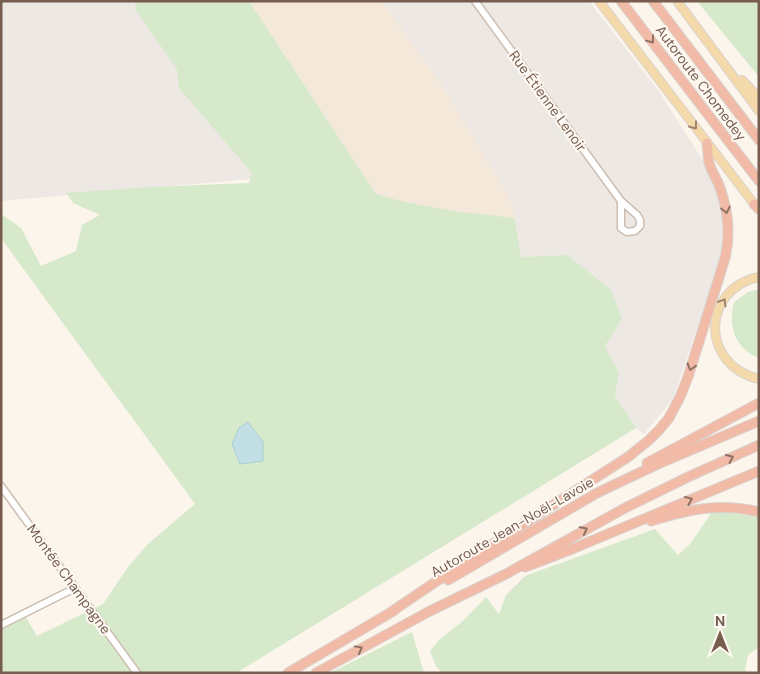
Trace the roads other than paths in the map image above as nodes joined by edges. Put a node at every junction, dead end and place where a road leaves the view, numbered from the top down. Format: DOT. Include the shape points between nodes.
graph roads {
  1 [pos="475,1"];
  2 [pos="599,1"];
  3 [pos="622,1"];
  4 [pos="653,1"];
  5 [pos="677,1"];
  6 [pos="720,56"];
  7 [pos="759,98"];
  8 [pos="759,111"];
  9 [pos="759,140"];
  10 [pos="707,143"];
  11 [pos="759,181"];
  12 [pos="620,201"];
  13 [pos="757,208"];
  14 [pos="759,277"];
  15 [pos="759,379"];
  16 [pos="759,403"];
  17 [pos="759,421"];
  18 [pos="759,445"];
  19 [pos="759,471"];
  20 [pos="1,486"];
  21 [pos="597,493"];
  22 [pos="759,512"];
  23 [pos="612,532"];
  24 [pos="506,574"];
  25 [pos="75,588"];
  26 [pos="391,612"];
  27 [pos="1,625"];
  28 [pos="137,673"];
  29 [pos="288,673"];
  30 [pos="316,673"];
  1 -- 12 [label="street, Rue Étienne Lenoir"];
  2 -- 10 [label="main road, one-way"];
  3 -- 11 [label="highway, Autoroute Chomedey, one-way"];
  4 -- 9 [label="highway, Autoroute Chomedey"];
  5 -- 6 [label="main road"];
  6 -- 7 [label="main road"];
  6 -- 8 [label="main road"];
  10 -- 13 [label="main road"];
  10 -- 26 [label="highway, one-way" via="710,164 727,210 728,243 688,377 668,418 636,451"];
  12 -- 12 [label="street, Rue Étienne Lenoir" via="621,228 627,232 635,231 640,220"];
  15 -- 14 [label="main road, one-way" via="739,372 727,361 718,346 715,328 718,311 729,293 745,281"];
  16 -- 21 [label="highway"];
  17 -- 21 [label="highway, Autoroute Jean-Noël-Lavoie"];
  24 -- 18 [label="highway, one-way" via="625,508"];
  23 -- 19 [label="highway, one-way"];
  20 -- 25 [label="street, Montée Champagne"];
  21 -- 26 [label="highway, Autoroute Jean-Noël-Lavoie"];
  22 -- 23 [label="highway" via="719,507 694,509"];
  23 -- 24 [label="highway"];
  30 -- 24 [label="highway, one-way" via="430,610"];
  25 -- 27 [label="street"];
  25 -- 28 [label="street, Montée Champagne"];
  26 -- 29 [label="highway, Autoroute Jean-Noël-Lavoie"];
}
